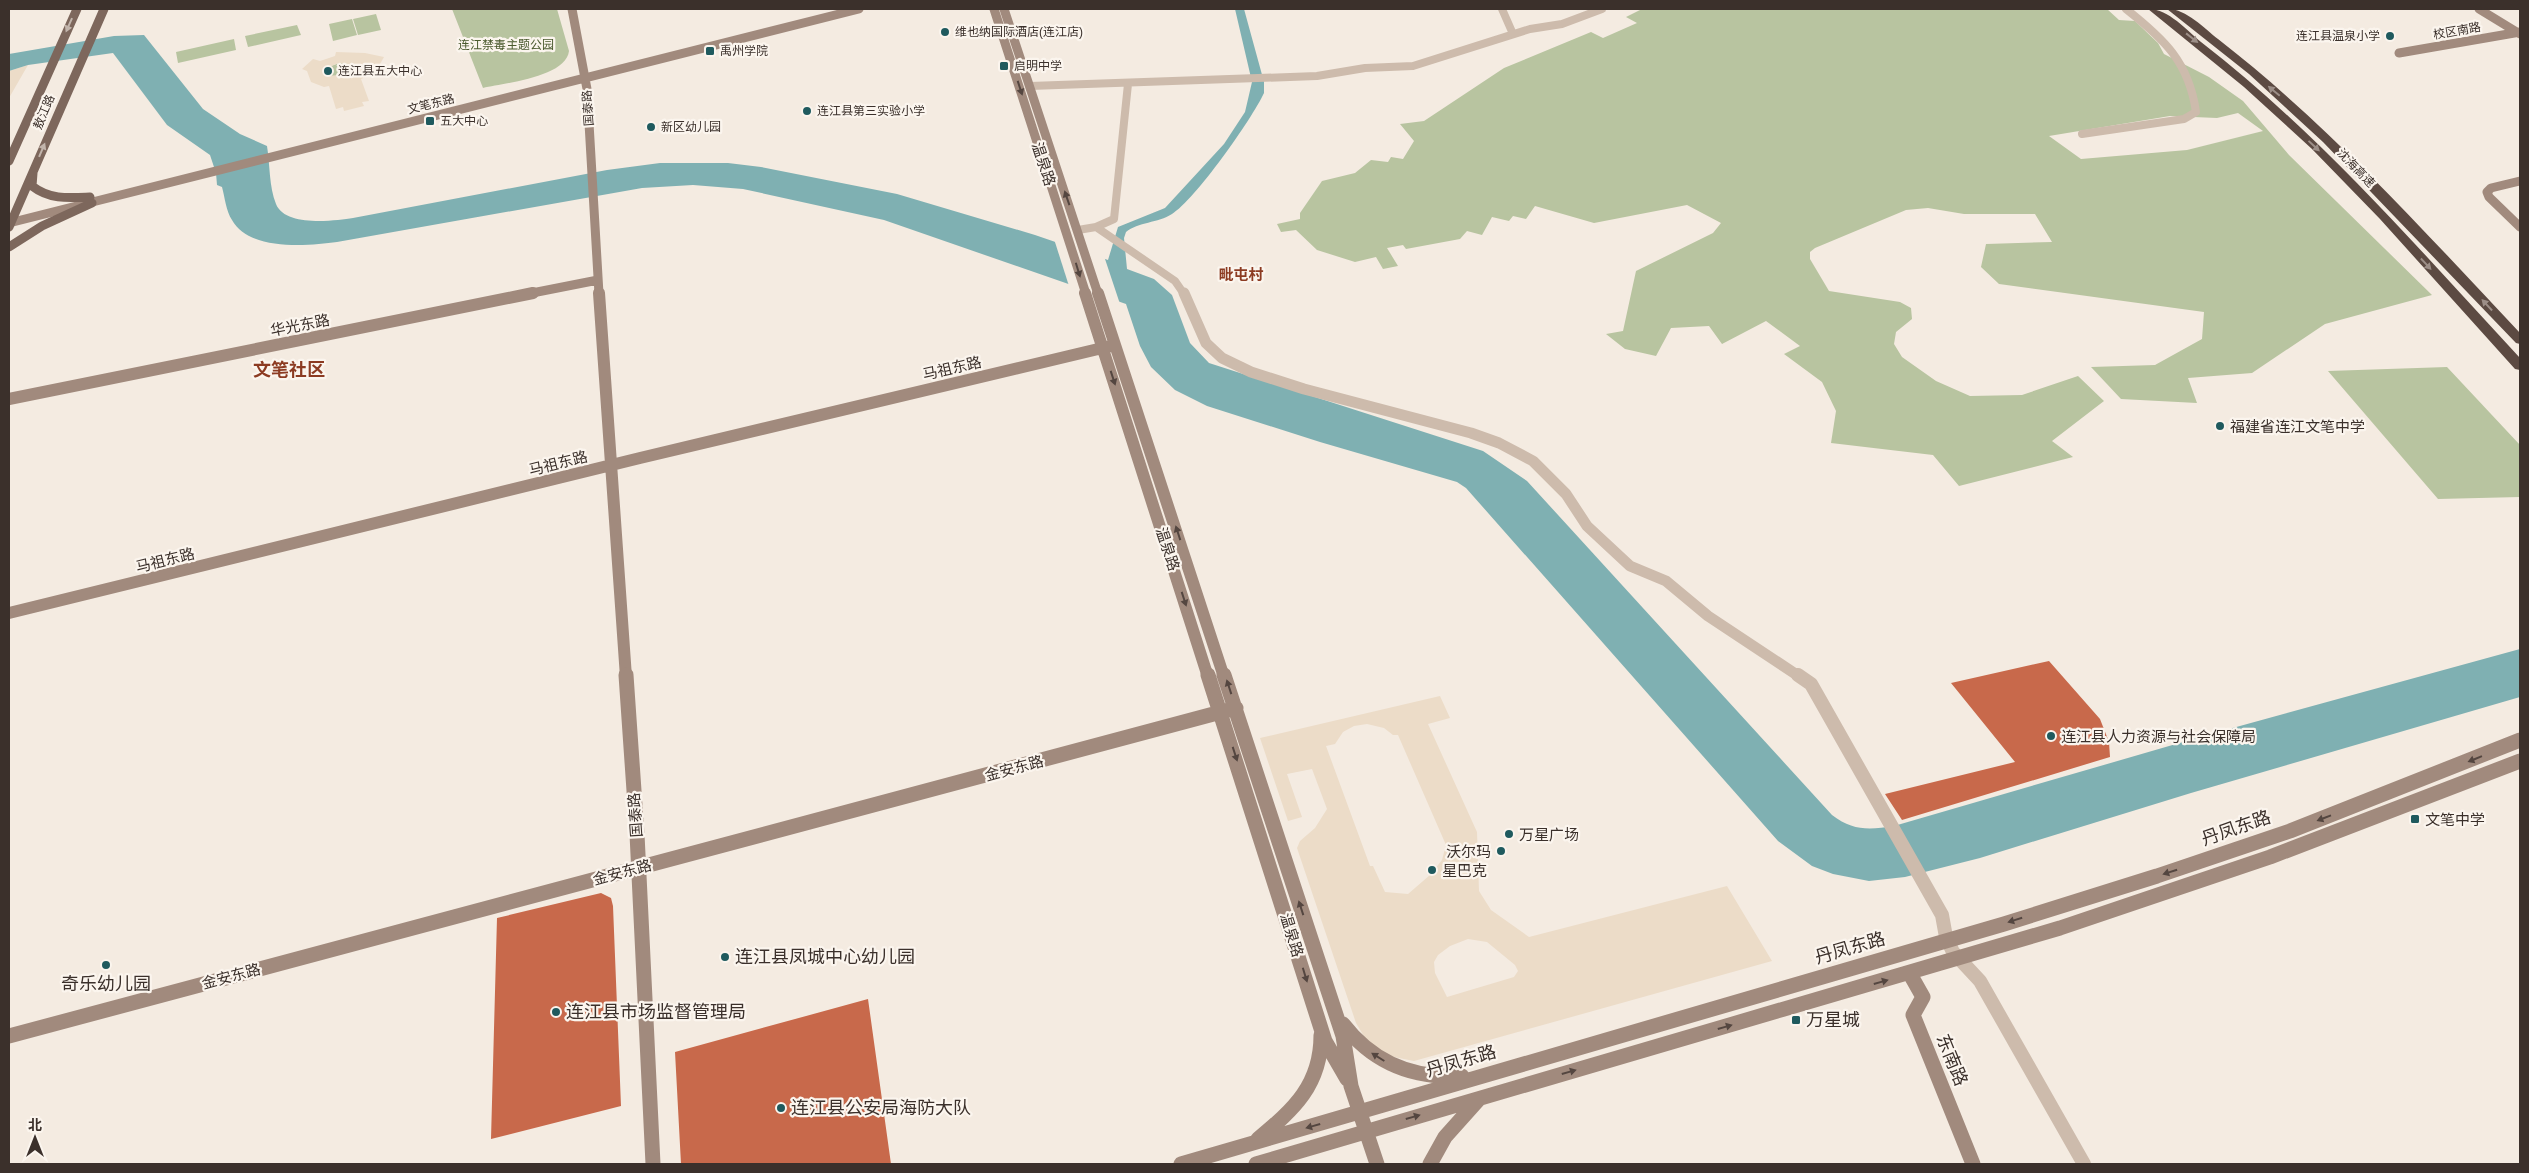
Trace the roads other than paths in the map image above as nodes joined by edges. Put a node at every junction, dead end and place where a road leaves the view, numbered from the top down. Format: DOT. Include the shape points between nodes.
graph roads {
  1 [pos="77,9"];
  2 [pos="104,9"];
  3 [pos="572,9"];
  4 [pos="839,9"];
  5 [pos="859,9"];
  6 [pos="994,9"];
  7 [pos="1004,9"];
  8 [pos="1502,9"];
  9 [pos="1602,9"];
  10 [pos="2126,9"];
  11 [pos="2153,9"];
  12 [pos="2172,9"];
  13 [pos="2479,9"];
  14 [pos="2519,33"];
  15 [pos="1513,34"];
  16 [pos="2398,53"];
  17 [pos="585,75"];
  18 [pos="1128,84"];
  19 [pos="1030,86"];
  20 [pos="2082,134"];
  21 [pos="9,161"];
  22 [pos="34,167"];
  23 [pos="2520,181"];
  24 [pos="91,200"];
  25 [pos="10,221"];
  26 [pos="1096,227"];
  27 [pos="2520,227"];
  28 [pos="1078,230"];
  29 [pos="9,247"];
  30 [pos="598,280"];
  31 [pos="1094,299"];
  32 [pos="2520,340"];
  33 [pos="1109,347"];
  34 [pos="2520,366"];
  35 [pos="9,399"];
  36 [pos="611,466"];
  37 [pos="9,614"];
  38 [pos="1236,708"];
  39 [pos="1221,712"];
  40 [pos="2520,740"];
  41 [pos="2520,760"];
  42 [pos="638,868"];
  43 [pos="1945,940"];
  44 [pos="1957,959"];
  45 [pos="1910,974"];
  46 [pos="1333,1004"];
  47 [pos="1315,1008"];
  48 [pos="9,1036"];
  49 [pos="1492,1073"];
  50 [pos="1351,1086"];
  51 [pos="1479,1098"];
  52 [pos="1360,1112"];
  53 [pos="1366,1132"];
  54 [pos="1254,1143"];
  55 [pos="1276,1162"];
  56 [pos="653,1164"];
  57 [pos="1181,1164"];
  58 [pos="1256,1164"];
  59 [pos="1377,1164"];
  60 [pos="1430,1164"];
  61 [pos="1973,1164"];
  62 [pos="2084,1164"];
  1 -- 21 [label="main road, 敖江路, one-way"];
  22 -- 2 [label="main road, 敖江路, one-way"];
  3 -- 17 [label="main road, 国泰路"];
  4 -- 17 [label="main road, 文笔东路"];
  5 -- 17 [label="main road, 文笔东路"];
  6 -- 31 [label="main road, 温泉路, one-way" via="1070,242"];
  7 -- 19 [label="main road, 温泉路"];
  8 -- 15 [label="street"];
  9 -- 15 [label="street" via="1562,24"];
  10 -- 20 [label="street" via="2175,52 2195,90 2196,112 2184,119"];
  11 -- 34 [label="highway, 沈海高速, one-way" via="2263,98 2336,167"];
  32 -- 12 [label="highway, 沈海高速, one-way" via="2356,166 2213,40"];
  13 -- 14 [label="main road"];
  14 -- 16 [label="main road, 校区南路"];
  15 -- 18 [label="street" via="1413,66 1365,68 1317,76"];
  17 -- 24 [label="main road, 文笔东路"];
  17 -- 30 [label="main road, 国泰路"];
  18 -- 19 [label="street"];
  18 -- 26 [label="street" via="1116,214 1114,220"];
  28 -- 19 [label="main road, 温泉路, one-way"];
  22 -- 24 [label="main road" via="32,186 40,194"];
  22 -- 25 [label="main road, 敖江路"];
  23 -- 27 [label="main road" via="2491,188 2487,192 2488,197"];
  24 -- 25 [label="main road, 文笔东路"];
  24 -- 29 [label="main road"];
  26 -- 28 [label="street"];
  26 -- 43 [label="street" via="1175,281 1206,344 1222,358 1251,372 1304,389 1471,433 1500,443 1533,461 1566,494 1587,526 1630,566 1666,581 1708,616 1811,684 1942,915"];
  28 -- 31 [label="main road, 温泉路"];
  30 -- 35 [label="main road, 华光东路"];
  30 -- 36 [label="main road, 国泰路"];
  31 -- 33 [label="main road, 温泉路"];
  33 -- 36 [label="main road, 马祖东路"];
  38 -- 33 [label="main road, 温泉路, one-way"];
  33 -- 39 [label="main road, 温泉路, one-way"];
  36 -- 37 [label="main road, 马祖东路"];
  36 -- 42 [label="main road, 国泰路"];
  38 -- 39 [label="main road, 金安东路"];
  46 -- 38 [label="main road, 温泉路, one-way"];
  39 -- 42 [label="main road, 金安东路"];
  39 -- 47 [label="main road, 温泉路, one-way"];
  40 -- 43 [label="main road, 丹凤东路, one-way" via="2282,834 2157,876"];
  41 -- 44 [label="main road" via="2336,833 2210,878"];
  42 -- 48 [label="main road, 金安东路"];
  42 -- 56 [label="main road, 国泰路"];
  43 -- 44 [label="street"];
  43 -- 49 [label="main road, 丹凤东路"];
  44 -- 45 [label="main road"];
  44 -- 62 [label="street" via="1980,980"];
  51 -- 45 [label="main road, one-way"];
  45 -- 61 [label="main road, 东南路" via="1924,997 1912,1015"];
  49 -- 46 [label="main road, one-way" via="1448,1078 1426,1077 1400,1069 1354,1039"];
  46 -- 50 [label="main road, 温泉路" via="1343,1036"];
  47 -- 50 [label="main road, 温泉路" via="1325,1041"];
  47 -- 54 [label="main road" via="1322,1048 1312,1083 1293,1109"];
  49 -- 52 [label="main road, 丹凤东路"];
  50 -- 52 [label="main road, 温泉路"];
  53 -- 51 [label="main road, one-way"];
  51 -- 60 [label="main road" via="1450,1130"];
  52 -- 53 [label="main road, 温泉路"];
  52 -- 54 [label="main road, 丹凤东路, one-way"];
  53 -- 55 [label="main road"];
  53 -- 59 [label="main road, 温泉路"];
  54 -- 57 [label="main road, 丹凤东路"];
  55 -- 58 [label="main road"];
}
